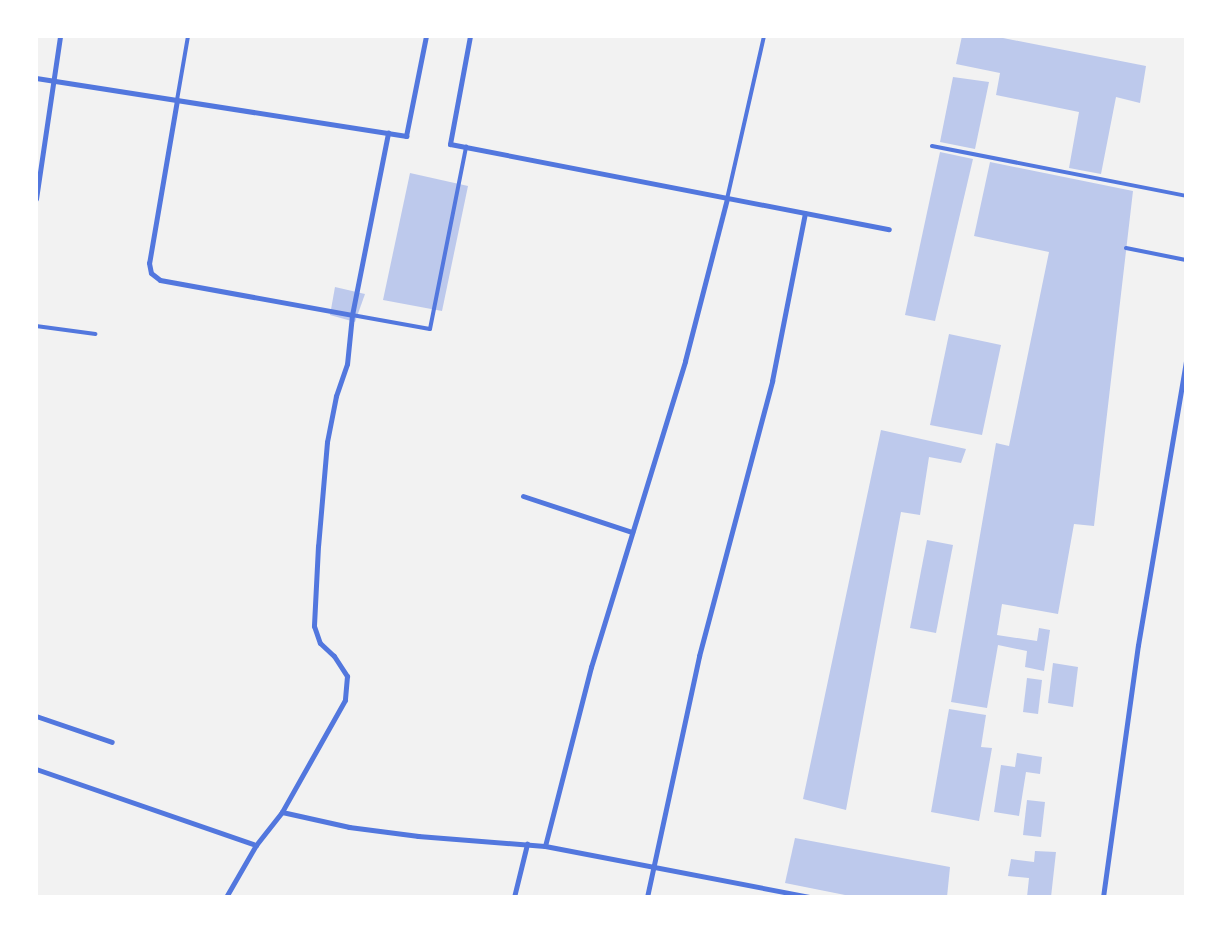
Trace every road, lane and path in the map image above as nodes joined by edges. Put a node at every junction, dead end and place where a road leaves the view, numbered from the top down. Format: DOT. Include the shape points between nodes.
graph roads {
  1 [pos="60,36"];
  2 [pos="188,36"];
  3 [pos="426,36"];
  4 [pos="470,36"];
  5 [pos="764,36"];
  6 [pos="36,78"];
  7 [pos="52,81"];
  8 [pos="176,100"];
  9 [pos="388,133"];
  10 [pos="932,146"];
  11 [pos="466,147"];
  12 [pos="1186,196"];
  13 [pos="36,199"];
  14 [pos="727,199"];
  15 [pos="805,213"];
  16 [pos="889,229"];
  17 [pos="1126,248"];
  18 [pos="1186,260"];
  19 [pos="352,315"];
  20 [pos="36,326"];
  21 [pos="95,334"];
  22 [pos="1186,361"];
  23 [pos="523,496"];
  24 [pos="632,532"];
  25 [pos="36,716"];
  26 [pos="112,742"];
  27 [pos="36,770"];
  28 [pos="282,812"];
  29 [pos="527,844"];
  30 [pos="256,845"];
  31 [pos="545,846"];
  32 [pos="654,866"];
  33 [pos="226,897"];
  34 [pos="514,897"];
  35 [pos="647,897"];
  36 [pos="810,897"];
  37 [pos="1103,897"];
  1 -- 7 [label="street"];
  2 -- 8 [label="lane"];
  3 -- 9 [label="street" via="406,136"];
  4 -- 11 [label="street" via="450,144"];
  5 -- 14 [label="lane"];
  6 -- 7 [label="street"];
  7 -- 8 [label="street"];
  7 -- 13 [label="street"];
  8 -- 9 [label="street"];
  8 -- 19 [label="street" via="149,263 151,273 160,280"];
  9 -- 19 [label="street"];
  10 -- 12 [label="lane"];
  11 -- 14 [label="street"];
  11 -- 19 [label="lane" via="430,329"];
  14 -- 15 [label="street"];
  14 -- 24 [label="street" via="685,361"];
  15 -- 16 [label="street"];
  15 -- 32 [label="street" via="772,381 699,656"];
  17 -- 18 [label="lane"];
  19 -- 28 [label="street" via="347,364 336,396 327,442 314,626 320,643 334,656 347,676 346,700"];
  20 -- 21 [label="lane"];
  22 -- 37 [label="street" via="1138,645"];
  23 -- 24 [label="street"];
  24 -- 31 [label="street" via="591,667"];
  25 -- 26 [label="street"];
  27 -- 30 [label="street"];
  28 -- 29 [label="street" via="375,831"];
  28 -- 30 [label="street"];
  29 -- 31 [label="street"];
  29 -- 34 [label="street"];
  30 -- 33 [label="street"];
  31 -- 32 [label="street"];
  32 -- 35 [label="street"];
  32 -- 36 [label="street"];
}
